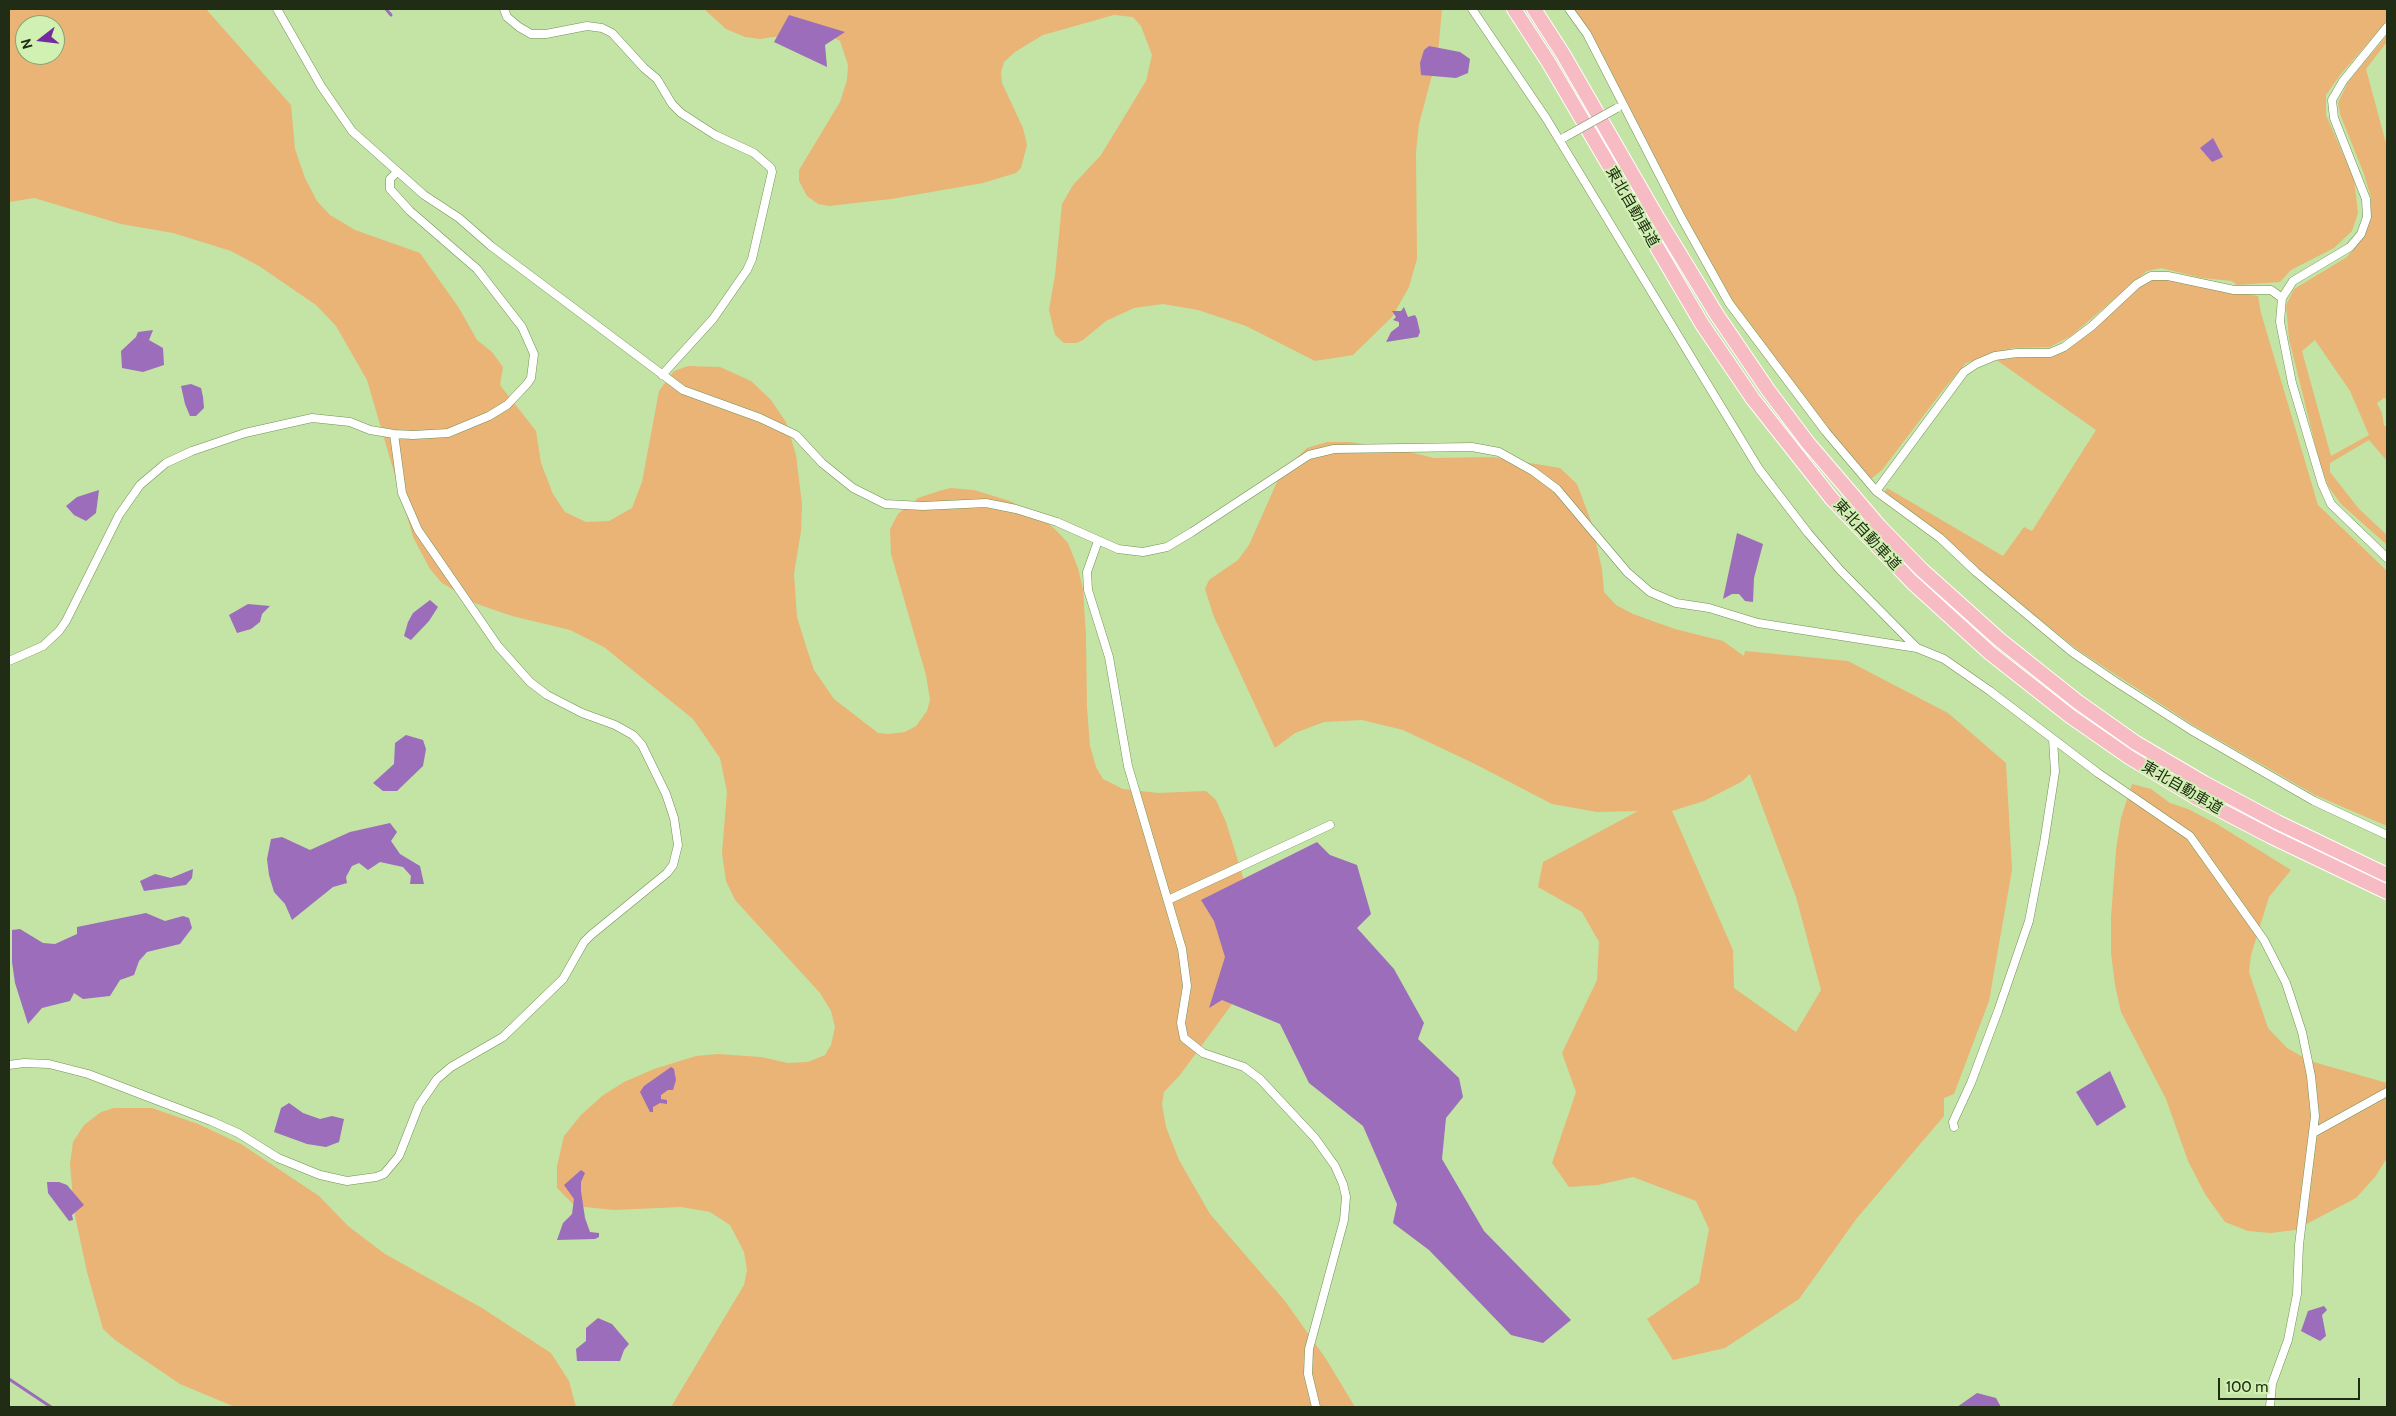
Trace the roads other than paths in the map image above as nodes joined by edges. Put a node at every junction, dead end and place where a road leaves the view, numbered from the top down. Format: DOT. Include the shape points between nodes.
graph roads {
  1 [pos="277,9"];
  2 [pos="504,9"];
  3 [pos="1472,9"];
  4 [pos="1514,9"];
  5 [pos="1534,9"];
  6 [pos="1569,9"];
  7 [pos="2387,28"];
  8 [pos="1620,107"];
  9 [pos="1562,140"];
  10 [pos="397,172"];
  11 [pos="2282,298"];
  12 [pos="662,375"];
  13 [pos="394,434"];
  14 [pos="1876,491"];
  15 [pos="1098,541"];
  16 [pos="2387,558"];
  17 [pos="1917,648"];
  18 [pos="9,661"];
  19 [pos="2053,739"];
  20 [pos="1330,826"];
  21 [pos="2387,835"];
  22 [pos="2387,875"];
  23 [pos="2387,892"];
  24 [pos="1168,900"];
  25 [pos="9,1065"];
  26 [pos="2387,1092"];
  27 [pos="1954,1127"];
  28 [pos="2313,1132"];
  29 [pos="1316,1407"];
  30 [pos="2270,1407"];
  1 -- 10 [label="street" via="321,86 352,131"];
  2 -- 12 [label="street" via="507,18 531,34 587,26 612,33 657,79 681,113 715,136 754,153 771,168 764,209 747,270 713,319"];
  3 -- 9 [label="street"];
  4 -- 23 [label="highway, 東北自動車道" via="1702,324 1753,399 1832,499 1887,557 1990,652 2070,716 2129,757 2230,815"];
  5 -- 22 [label="highway, 東北自動車道" via="1717,315 1808,443 1922,570 2000,640 2136,743 2277,822"];
  6 -- 8 [label="street" via="1587,34"];
  7 -- 11 [label="street" via="2343,81 2332,100 2334,118 2366,199 2367,216 2361,234 2350,247 2294,281"];
  8 -- 9 [label="street, bridge"];
  8 -- 14 [label="street" via="1729,303 1826,432"];
  9 -- 17 [label="street" via="1759,469 1808,533"];
  10 -- 12 [label="street"];
  10 -- 13 [label="street" via="390,180 390,189 410,211 477,269 522,327 534,354 531,378 527,384 489,416 448,433"];
  11 -- 14 [label="street" via="2271,290 2234,290 2168,276 2151,276 2137,284 2064,347 2050,353 1995,356 1964,372"];
  11 -- 16 [label="street" via="2280,322 2285,354 2322,484 2331,504"];
  12 -- 15 [label="street" via="683,390 796,435 822,463 853,488 885,504 986,503 1057,522"];
  13 -- 18 [label="street" via="350,422 312,418 245,433 192,451 166,464 140,485 119,515 59,631 43,646"];
  13 -- 25 [label="street" via="402,493 418,530 498,646 530,682 547,695 621,728 634,735 642,745 674,818 678,845 673,865 584,942 563,979 503,1037 451,1067 437,1079 419,1106 399,1156 384,1174 376,1177 347,1181 320,1176 278,1158 238,1133 211,1121 88,1074 49,1064"];
  14 -- 21 [label="street" via="1940,538 2072,652 2116,682 2191,730 2314,801"];
  15 -- 17 [label="street" via="1118,549 1143,552 1167,546 1309,455 1334,449 1472,447 1499,452 1557,489 1627,572 1650,592 1676,603 1709,608 1758,623"];
  15 -- 24 [label="street" via="1088,572 1088,590 1109,657 1128,766"];
  17 -- 19 [label="street" via="1944,659"];
  19 -- 27 [label="street" via="2055,772 2029,920 1991,1029 1953,1122"];
  19 -- 28 [label="street" via="2098,774 2190,836 2264,940 2286,982 2302,1032 2311,1076 2315,1116"];
  20 -- 24 [label="street"];
  24 -- 29 [label="street" via="1186,973 1181,1023 1184,1038 1203,1053 1244,1067 1260,1079 1316,1138 1343,1184 1346,1197 1344,1220 1309,1349 1308,1374"];
  26 -- 28 [label="street"];
  28 -- 30 [label="street" via="2299,1245 2297,1294 2288,1340 2272,1384"];
}
